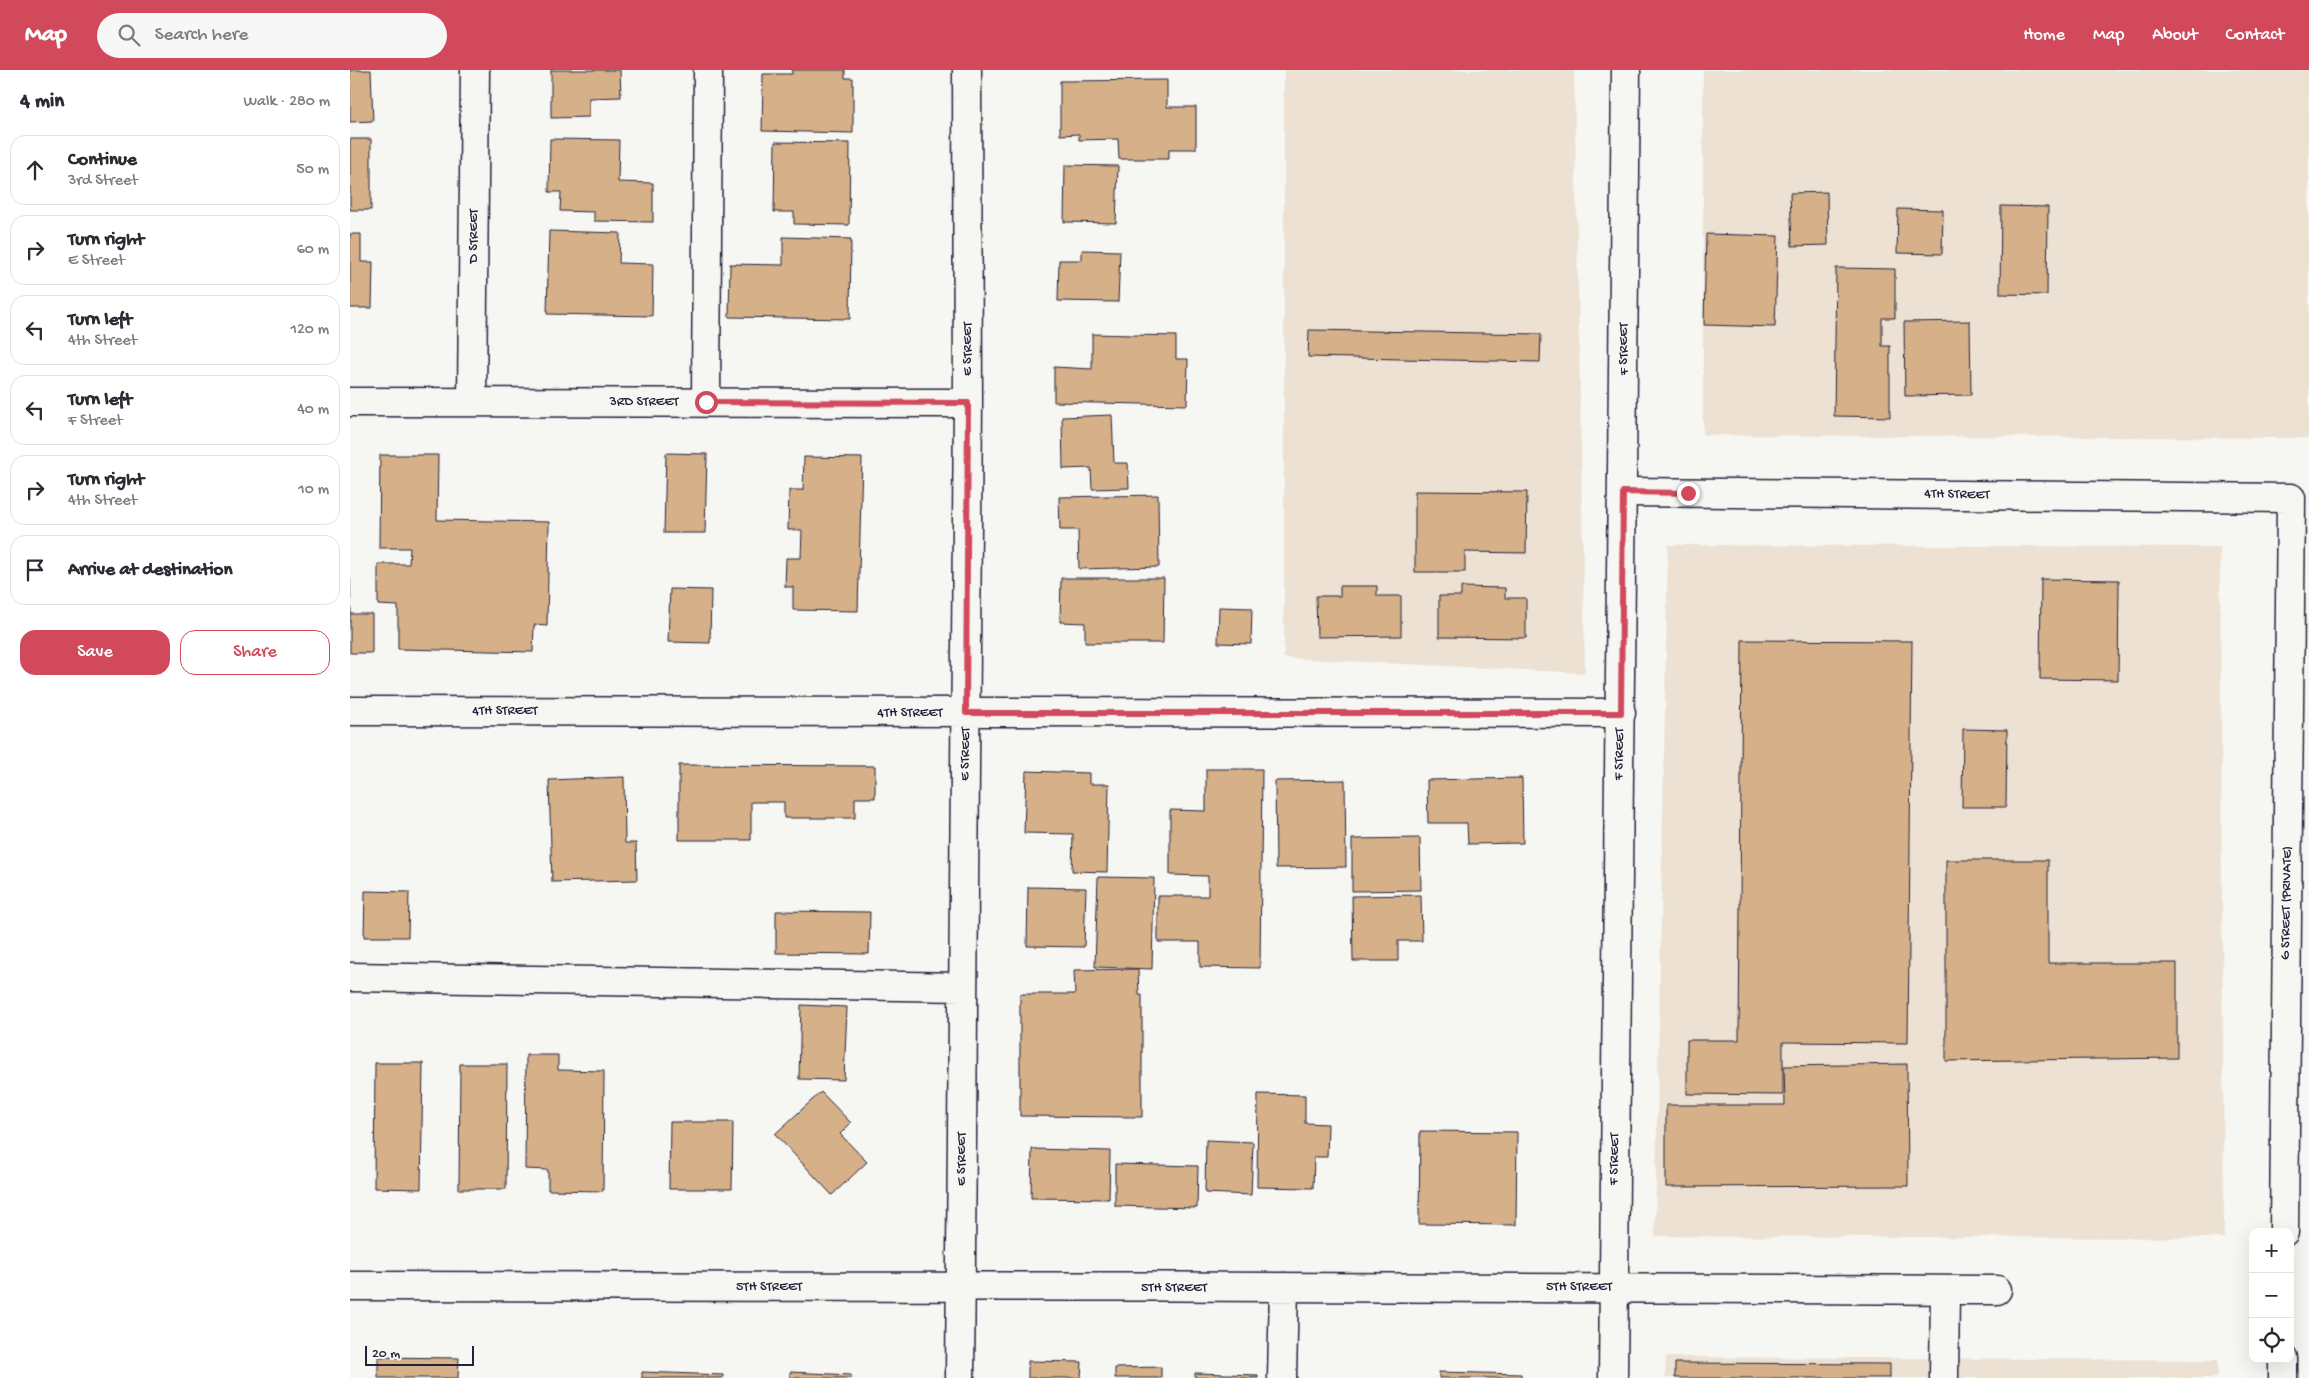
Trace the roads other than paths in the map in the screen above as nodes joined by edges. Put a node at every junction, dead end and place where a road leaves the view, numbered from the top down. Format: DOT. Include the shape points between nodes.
graph roads {
  1 [pos="475,70"];
  2 [pos="708,70"];
  3 [pos="967,70"];
  4 [pos="1626,70"];
  5 [pos="350,402"];
  6 [pos="472,402"];
  7 [pos="706,402"];
  8 [pos="968,403"];
  9 [pos="1623,492"];
  10 [pos="2291,498"];
  11 [pos="350,711"];
  12 [pos="966,713"];
  13 [pos="1621,713"];
  14 [pos="350,977"];
  15 [pos="964,987"];
  16 [pos="2284,1228"];
  17 [pos="350,1286"];
  18 [pos="1284,1287"];
  19 [pos="1614,1287"];
  20 [pos="961,1288"];
  21 [pos="1945,1290"];
  22 [pos="1997,1290"];
  23 [pos="2283,1363"];
  24 [pos="960,1378"];
  25 [pos="1282,1378"];
  26 [pos="1613,1378"];
  27 [pos="1944,1378"];
  28 [pos="2283,1378"];
  1 -- 6 [label="street, D STREET"];
  2 -- 7 [label="street"];
  3 -- 8 [label="street, E STREET"];
  4 -- 9 [label="street, F STREET"];
  5 -- 6 [label="street, 3RD STREET"];
  6 -- 7 [label="street, 3RD STREET"];
  7 -- 8 [label="street, 3RD STREET"];
  8 -- 12 [label="street, E STREET"];
  9 -- 10 [label="street, 4TH STREET"];
  9 -- 13 [label="street, F STREET"];
  10 -- 16 [label="street, G STREET (PRIVATE)"];
  11 -- 12 [label="street, 4TH STREET"];
  12 -- 13 [label="street, 4TH STREET"];
  12 -- 15 [label="street, E STREET"];
  13 -- 19 [label="street, F STREET"];
  14 -- 15 [label="street"];
  15 -- 20 [label="street, E STREET"];
  17 -- 20 [label="street, 5TH STREET"];
  18 -- 19 [label="street, 5TH STREET"];
  18 -- 20 [label="street, 5TH STREET"];
  18 -- 25 [label="street"];
  19 -- 21 [label="street, 5TH STREET"];
  19 -- 26 [label="street, F STREET"];
  20 -- 24 [label="street, E STREET"];
  21 -- 22 [label="street, 5TH STREET"];
  21 -- 27 [label="street"];
  23 -- 28 [label="street"];
}
